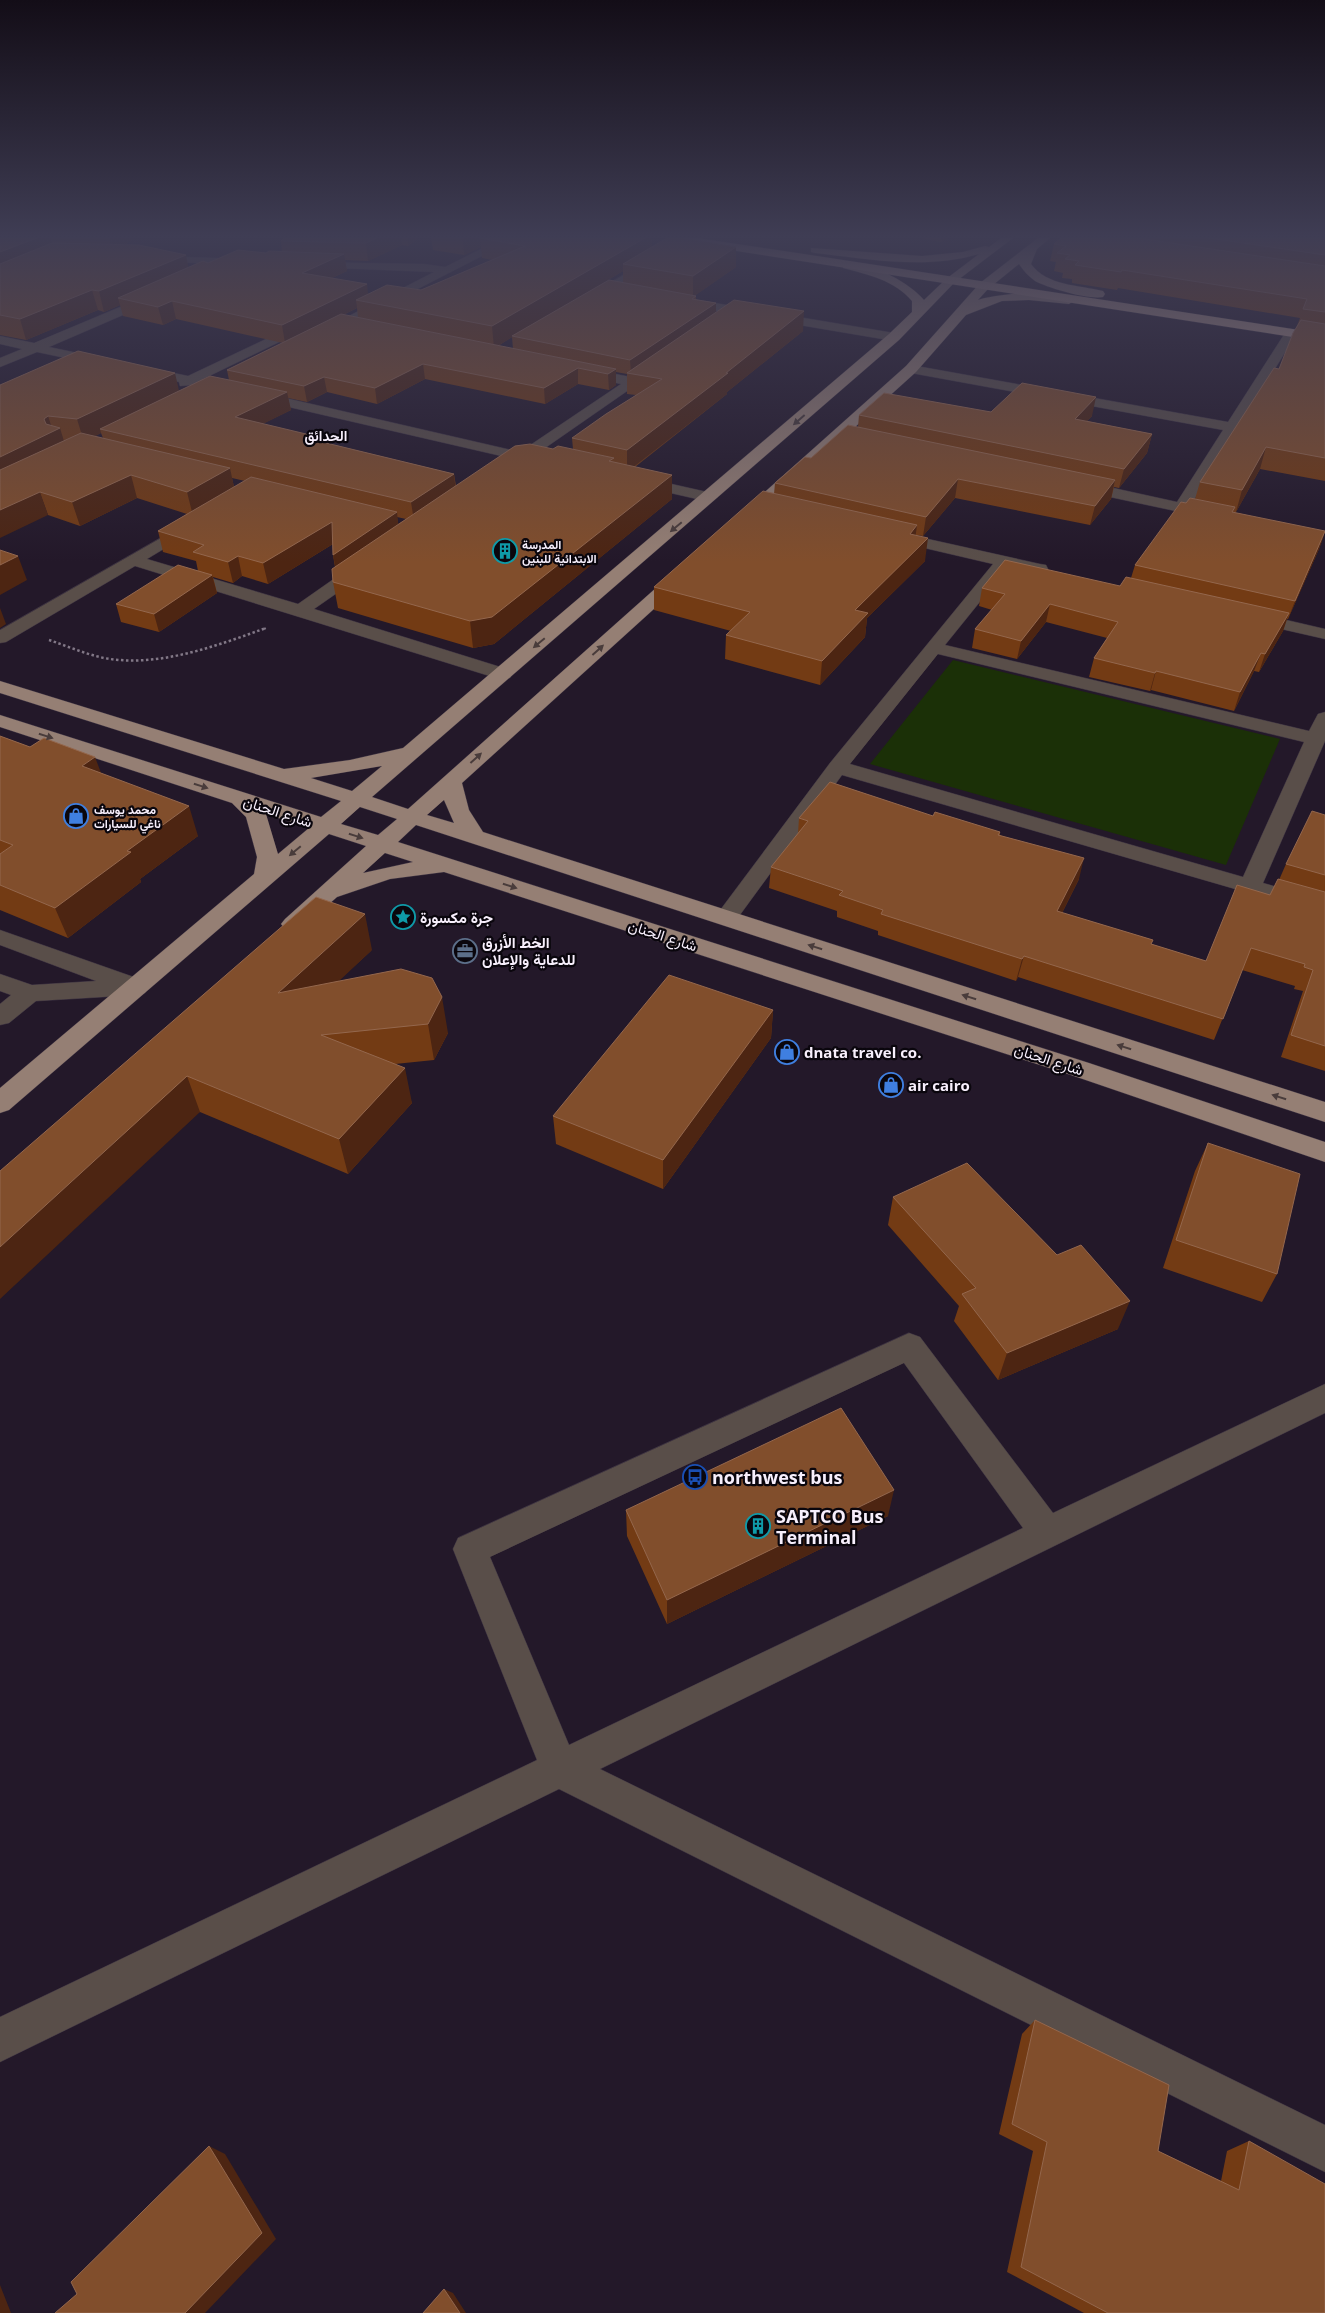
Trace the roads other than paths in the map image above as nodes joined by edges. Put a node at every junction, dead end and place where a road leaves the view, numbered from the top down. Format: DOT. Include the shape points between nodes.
graph roads {
  1 [pos="26,346"];
  2 [pos="40,346"];
  3 [pos="262,346"];
  4 [pos="884,346"];
  5 [pos="933,346"];
  6 [pos="1284,346"];
  7 [pos="35,348"];
  8 [pos="673,355"];
  9 [pos="0,363"];
  10 [pos="565,368"];
  11 [pos="912,369"];
  12 [pos="232,378"];
  13 [pos="190,380"];
  14 [pos="634,382"];
  15 [pos="215,386"];
  16 [pos="173,389"];
  17 [pos="198,394"];
  18 [pos="1233,427"];
  19 [pos="522,456"];
  20 [pos="560,464"];
  21 [pos="498,473"];
  22 [pos="625,479"];
  23 [pos="1058,481"];
  24 [pos="710,497"];
  25 [pos="1182,507"];
  26 [pos="211,514"];
  27 [pos="1230,517"];
  28 [pos="872,531"];
  29 [pos="729,532"];
  30 [pos="378,556"];
  31 [pos="134,560"];
  32 [pos="1004,561"];
  33 [pos="693,565"];
  34 [pos="1052,572"];
  35 [pos="300,610"];
  36 [pos="1228,612"];
  37 [pos="1325,634"];
  38 [pos="1,638"];
  39 [pos="934,648"];
  40 [pos="503,674"];
  41 [pos="0,687"];
  42 [pos="1325,718"];
  43 [pos="0,721"];
  44 [pos="1316,738"];
  45 [pos="412,752"];
  46 [pos="837,767"];
  47 [pos="278,774"];
  48 [pos="452,780"];
  49 [pos="239,798"];
  50 [pos="357,798"];
  51 [pos="412,816"];
  52 [pos="325,826"];
  53 [pos="475,837"];
  54 [pos="381,844"];
  55 [pos="448,866"];
  56 [pos="265,877"];
  57 [pos="1250,887"];
  58 [pos="325,895"];
  59 [pos="1325,908"];
  60 [pos="726,918"];
  61 [pos="282,935"];
  62 [pos="0,937"];
  63 [pos="0,982"];
  64 [pos="136,987"];
  65 [pos="30,993"];
  66 [pos="0,1017"];
  67 [pos="0,1103"];
  68 [pos="1325,1112"];
  69 [pos="1325,1152"];
  70 [pos="1325,1398"];
  71 [pos="1046,1532"];
  72 [pos="560,1768"];
  73 [pos="0,2040"];
  74 [pos="1325,2149"];
  1 -- 7 [label="street"];
  2 -- 7 [label="street"];
  3 -- 13 [label="street"];
  4 -- 24 [label="main road, one-way"];
  5 -- 11 [label="main road"];
  6 -- 18 [label="street"];
  7 -- 9 [label="street"];
  7 -- 13 [label="street"];
  8 -- 14 [label="street"];
  10 -- 14 [label="street"];
  11 -- 18 [label="street"];
  11 -- 29 [label="main road" via="847,438 768,508"];
  12 -- 15 [label="street"];
  13 -- 15 [label="street"];
  13 -- 16 [label="street"];
  14 -- 19 [label="street"];
  15 -- 17 [label="street"];
  15 -- 19 [label="street"];
  18 -- 25 [label="street"];
  19 -- 20 [label="street"];
  19 -- 21 [label="street"];
  22 -- 24 [label="street"];
  23 -- 25 [label="street"];
  24 -- 40 [label="main road, one-way"];
  25 -- 27 [label="street"];
  26 -- 31 [label="street"];
  28 -- 32 [label="street"];
  30 -- 35 [label="street"];
  31 -- 35 [label="street"];
  31 -- 38 [label="street"];
  32 -- 34 [label="street"];
  32 -- 39 [label="street"];
  48 -- 33 [label="main road, one-way"];
  35 -- 40 [label="street"];
  36 -- 37 [label="street"];
  39 -- 44 [label="street"];
  39 -- 46 [label="street"];
  40 -- 45 [label="main road"];
  41 -- 47 [label="main road"];
  42 -- 44 [label="street"];
  43 -- 49 [label="main road, شارع الحنان, one-way"];
  44 -- 57 [label="street"];
  45 -- 47 [label="main road" via="312,772"];
  45 -- 50 [label="main road"];
  46 -- 57 [label="street"];
  46 -- 60 [label="street"];
  47 -- 50 [label="main road"];
  48 -- 51 [label="main road"];
  48 -- 53 [label="main road" via="451,792 465,824"];
  49 -- 52 [label="main road, شارع الحنان"];
  49 -- 56 [label="main road" via="256,815 268,857"];
  50 -- 51 [label="main road"];
  50 -- 52 [label="main road"];
  51 -- 53 [label="main road"];
  51 -- 54 [label="main road"];
  52 -- 54 [label="main road, شارع الحنان, one-way"];
  52 -- 56 [label="main road, one-way"];
  53 -- 60 [label="main road"];
  54 -- 55 [label="main road, شارع الحنان"];
  54 -- 58 [label="main road"];
  55 -- 58 [label="main road" via="420,867 364,880"];
  55 -- 69 [label="main road, شارع الحنان, one-way" via="1080,1069"];
  56 -- 64 [label="main road"];
  57 -- 59 [label="street"];
  58 -- 61 [label="main road"];
  68 -- 60 [label="main road, one-way"];
  62 -- 64 [label="street"];
  63 -- 65 [label="street"];
  64 -- 65 [label="street"];
  64 -- 67 [label="main road"];
  65 -- 66 [label="street"];
  70 -- 71 [label="street"];
  71 -- 72 [label="street"];
  71 -- 72 [label="street" via="909,1346 470,1549"];
  72 -- 73 [label="street"];
  72 -- 74 [label="street"];
}
